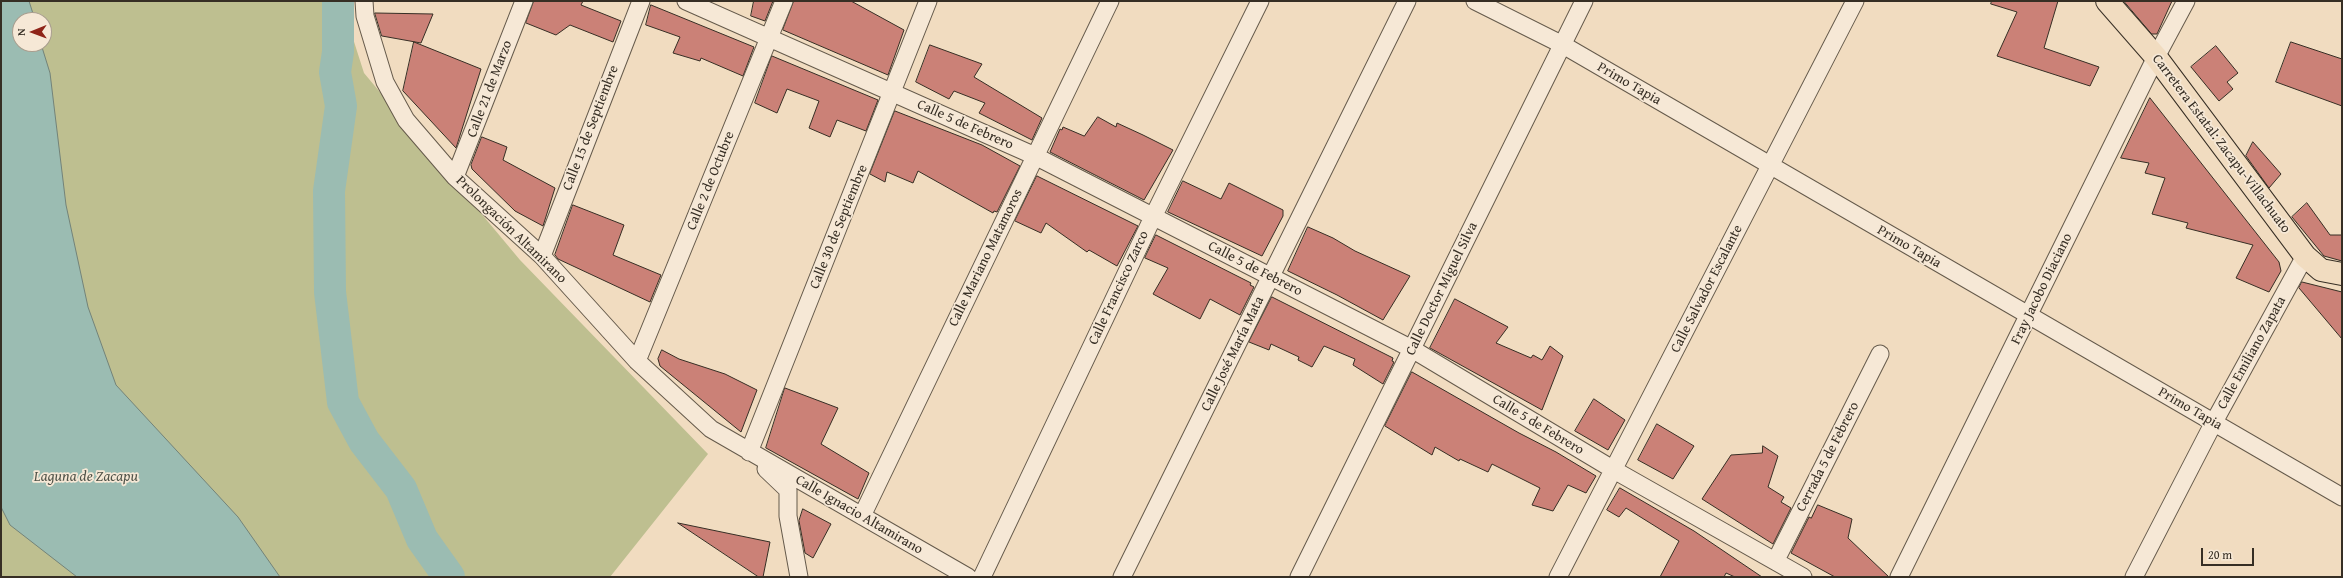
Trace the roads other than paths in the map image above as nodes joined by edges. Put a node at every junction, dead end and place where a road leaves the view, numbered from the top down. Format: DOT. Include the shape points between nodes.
graph roads {
  1 [pos="364,1"];
  2 [pos="524,1"];
  3 [pos="641,1"];
  4 [pos="686,1"];
  5 [pos="784,1"];
  6 [pos="928,1"];
  7 [pos="1110,1"];
  8 [pos="1260,1"];
  9 [pos="1406,1"];
  10 [pos="1474,1"];
  11 [pos="1584,1"];
  12 [pos="1855,1"];
  13 [pos="2107,1"];
  14 [pos="2186,1"];
  15 [pos="770,39"];
  16 [pos="1563,45"];
  17 [pos="2156,57"];
  18 [pos="892,93"];
  19 [pos="1035,156"];
  20 [pos="1770,166"];
  21 [pos="455,177"];
  22 [pos="1153,217"];
  23 [pos="542,256"];
  24 [pos="2305,256"];
  25 [pos="2342,274"];
  26 [pos="1270,277"];
  27 [pos="2029,316"];
  28 [pos="1412,349"];
  29 [pos="1880,354"];
  30 [pos="637,361"];
  31 [pos="2214,422"];
  32 [pos="749,452"];
  33 [pos="1614,470"];
  34 [pos="812,488"];
  35 [pos="788,490"];
  36 [pos="2342,497"];
  37 [pos="862,516"];
  38 [pos="1776,560"];
  39 [pos="799,577"];
  40 [pos="968,577"];
  41 [pos="982,577"];
  42 [pos="1122,577"];
  43 [pos="1300,577"];
  44 [pos="1558,577"];
  45 [pos="1803,577"];
  46 [pos="1899,577"];
  47 [pos="2134,577"];
  1 -- 21 [label="street, Prolongación Altamirano" via="365,16 385,82 406,120"];
  2 -- 21 [label="street, Calle 21 de Marzo"];
  3 -- 23 [label="street, Calle 15 de Septiembre"];
  4 -- 15 [label="street, Calle 5 de Febrero"];
  5 -- 15 [label="street, Calle 2 de Octubre"];
  6 -- 18 [label="street, Calle 30 de Septiembre"];
  7 -- 19 [label="street, Calle Mariano Matamoros"];
  8 -- 22 [label="street, Calle Francisco Zarco"];
  9 -- 26 [label="street, Calle José María Mata"];
  10 -- 16 [label="street, Primo Tapia"];
  11 -- 16 [label="street, Calle Doctor Miguel Silva"];
  12 -- 20 [label="street, Calle Salvador Escalante"];
  13 -- 17 [label="main road, Carretera Estatal: Zacapu-Villachuato"];
  14 -- 17 [label="street, Fray Jacobo Diaciano"];
  15 -- 18 [label="street, Calle 5 de Febrero"];
  15 -- 30 [label="street, Calle 2 de Octubre"];
  16 -- 20 [label="street, Primo Tapia"];
  16 -- 28 [label="street, Calle Doctor Miguel Silva"];
  17 -- 24 [label="main road, Carretera Estatal: Zacapu-Villachuato"];
  17 -- 27 [label="street, Fray Jacobo Diaciano"];
  18 -- 19 [label="street, Calle 5 de Febrero"];
  18 -- 32 [label="street, Calle 30 de Septiembre"];
  19 -- 22 [label="street, Calle 5 de Febrero"];
  19 -- 37 [label="street, Calle Mariano Matamoros"];
  20 -- 27 [label="street, Primo Tapia"];
  20 -- 33 [label="street, Calle Salvador Escalante"];
  21 -- 23 [label="street, Prolongación Altamirano"];
  22 -- 26 [label="street, Calle 5 de Febrero"];
  22 -- 41 [label="street, Calle Francisco Zarco"];
  23 -- 30 [label="street, Prolongación Altamirano"];
  24 -- 25 [label="main road, Carretera Estatal: Zacapu-Villachuato" via="2321,270"];
  24 -- 31 [label="street, Calle Emiliano Zapata"];
  26 -- 28 [label="street, Calle 5 de Febrero"];
  26 -- 42 [label="street, Calle José María Mata"];
  27 -- 31 [label="street, Primo Tapia"];
  27 -- 46 [label="street, Fray Jacobo Diaciano"];
  28 -- 33 [label="street, Calle 5 de Febrero"];
  28 -- 43 [label="street, Calle Doctor Miguel Silva"];
  29 -- 38 [label="street, Cerrada 5 de Febrero"];
  30 -- 32 [label="street, Prolongación Altamirano" via="711,429"];
  31 -- 36 [label="street, Primo Tapia"];
  31 -- 47 [label="street, Calle Emiliano Zapata"];
  32 -- 34 [label="street, Calle Ignacio Altamirano"];
  32 -- 35 [label="street"];
  33 -- 38 [label="street, Calle 5 de Febrero"];
  33 -- 44 [label="street, Calle Salvador Escalante"];
  34 -- 35 [label="street"];
  34 -- 37 [label="street, Calle Ignacio Altamirano"];
  35 -- 39 [label="street" via="788,516"];
  37 -- 40 [label="street, Calle Ignacio Altamirano"];
  38 -- 45 [label="street, Calle 5 de Febrero"];
}
